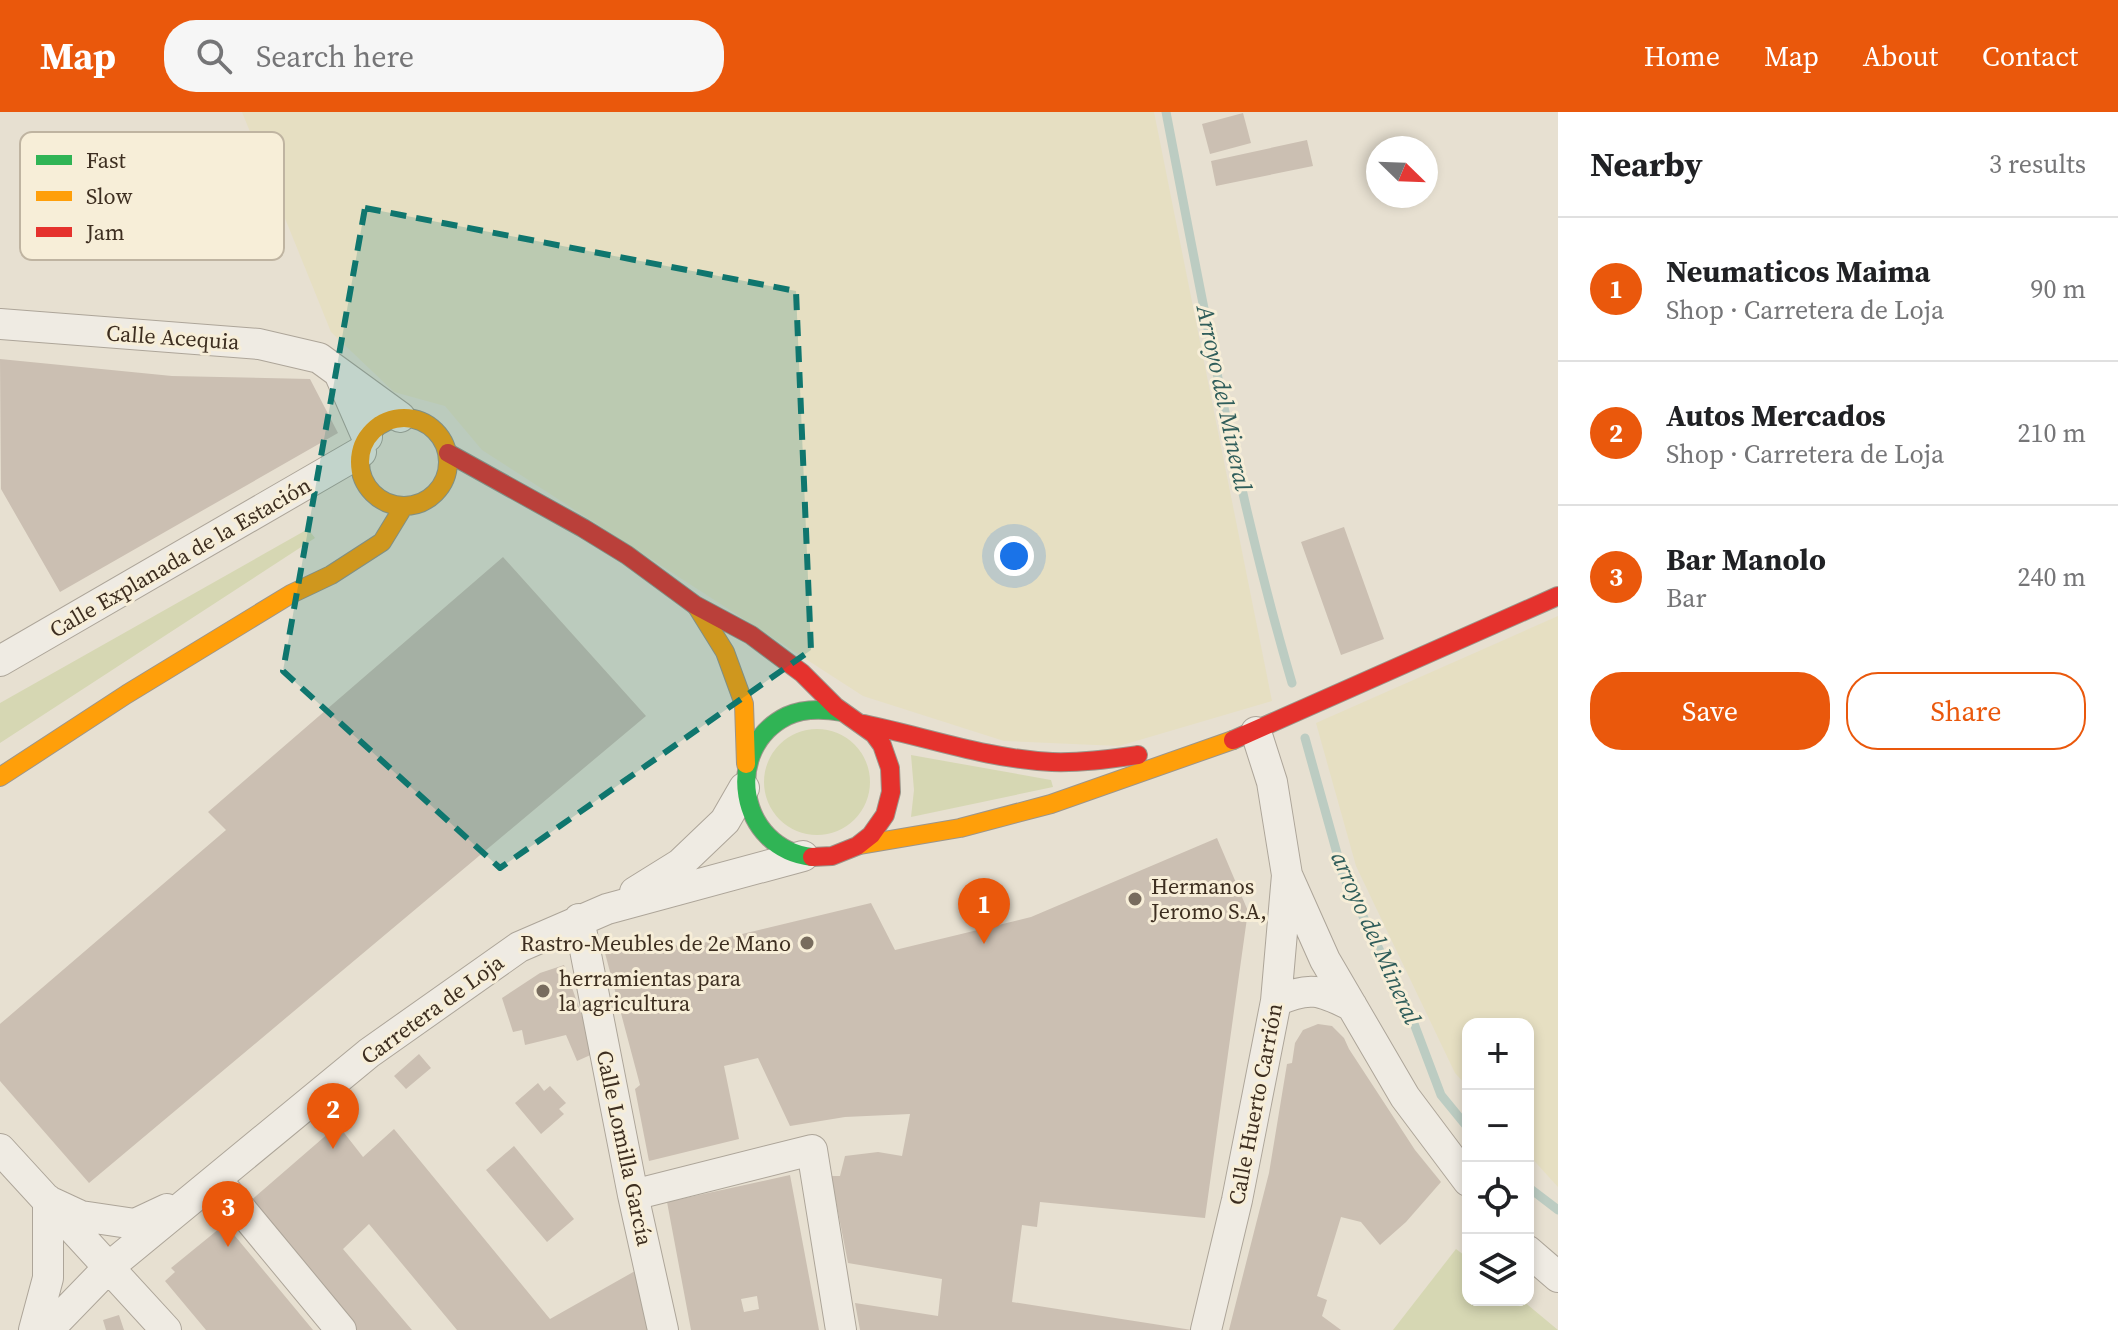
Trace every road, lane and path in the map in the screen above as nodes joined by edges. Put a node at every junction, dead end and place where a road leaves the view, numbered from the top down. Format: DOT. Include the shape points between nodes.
graph roads {
  1 [pos="0,324"];
  2 [pos="340,374"];
  3 [pos="400,417"];
  4 [pos="364,444"];
  5 [pos="448,453"];
  6 [pos="482,493"];
  7 [pos="537,502"];
  8 [pos="404,506"];
  9 [pos="334,552"];
  10 [pos="291,594"];
  11 [pos="1558,596"];
  12 [pos="697,606"];
  13 [pos="0,661"];
  14 [pos="842,712"];
  15 [pos="864,724"];
  16 [pos="1256,732"];
  17 [pos="1211,747"];
  18 [pos="745,776"];
  19 [pos="0,777"];
  20 [pos="860,845"];
  21 [pos="803,856"];
  22 [pos="1287,875"];
  23 [pos="593,914"];
  24 [pos="1276,1001"];
  25 [pos="1352,1006"];
  26 [pos="0,1149"];
  27 [pos="1462,1173"];
  28 [pos="216,1179"];
  29 [pos="633,1195"];
  30 [pos="191,1198"];
  31 [pos="48,1200"];
  32 [pos="1534,1256"];
  33 [pos="109,1267"];
  34 [pos="1558,1277"];
  35 [pos="34,1330"];
  36 [pos="48,1330"];
  37 [pos="166,1330"];
  38 [pos="341,1330"];
  39 [pos="663,1330"];
  40 [pos="841,1330"];
  41 [pos="1206,1330"];
  1 -- 2 [label="street, Calle Acequia" via="259,344 319,358"];
  2 -- 3 [label="street, Calle Acequia"];
  2 -- 4 [label="street"];
  3 -- 4 [label="street" via="381,424"];
  3 -- 5 [label="street" via="421,420 439,433"];
  4 -- 8 [label="street" via="364,492"];
  4 -- 13 [label="street, Calle Explanada de la Estación"];
  5 -- 7 [label="street"];
  5 -- 8 [label="street" via="448,488"];
  6 -- 7 [label="street"];
  7 -- 12 [label="street" via="626,554"];
  8 -- 10 [label="street" via="382,542"];
  9 -- 10 [label="street"];
  10 -- 19 [label="street"];
  11 -- 16 [label="street"];
  12 -- 14 [label="street" via="733,624 803,674"];
  12 -- 18 [label="street" via="725,652 744,704"];
  14 -- 15 [label="street"];
  14 -- 18 [label="street" via="791,714 771,726 756,743"];
  15 -- 17 [label="street" via="1041,761 1080,762"];
  15 -- 20 [label="street" via="882,743 891,768 892,794 883,819"];
  16 -- 17 [label="street"];
  16 -- 22 [label="street" via="1272,782"];
  17 -- 20 [label="street" via="1051,804 960,828"];
  18 -- 21 [label="street" via="750,812 762,832"];
  18 -- 23 [label="street" via="725,821 680,864"];
  20 -- 21 [label="street" via="825,857"];
  21 -- 23 [label="street, Carretera de Loja"];
  22 -- 24 [label="street, Calle Huerto Carrión"];
  22 -- 25 [label="street"];
  23 -- 28 [label="street, Carretera de Loja" via="519,947 369,1053"];
  23 -- 29 [label="street, Calle Lomilla García"];
  24 -- 25 [label="street" via="1299,991 1320,990"];
  24 -- 41 [label="street, Calle Huerto Carrión"];
  25 -- 27 [label="street" via="1405,1097"];
  26 -- 31 [label="street"];
  28 -- 30 [label="street, Carretera de Loja"];
  28 -- 38 [label="street"];
  29 -- 39 [label="street, Calle Lomilla García"];
  29 -- 40 [label="street" via="812,1150"];
  30 -- 31 [label="street" via="135,1224 81,1216"];
  30 -- 33 [label="street, Carretera de Loja"];
  31 -- 33 [label="street"];
  31 -- 35 [label="street" via="48,1278"];
  32 -- 34 [label="street"];
  33 -- 36 [label="street, Carretera de Loja"];
  33 -- 37 [label="street"];
}
